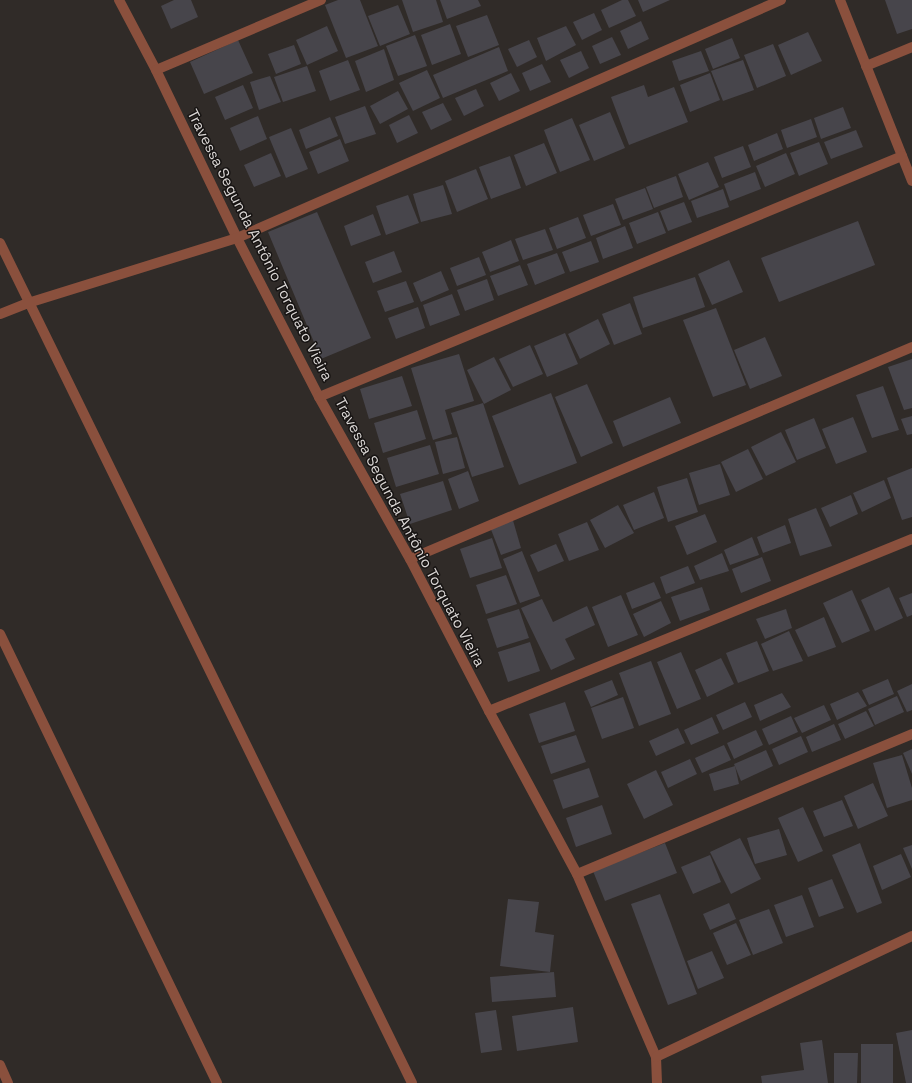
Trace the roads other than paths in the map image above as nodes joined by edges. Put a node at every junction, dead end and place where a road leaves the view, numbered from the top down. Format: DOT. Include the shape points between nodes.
graph roads {
  1 [pos="120,0"];
  2 [pos="321,0"];
  3 [pos="781,0"];
  4 [pos="840,0"];
  5 [pos="912,47"];
  6 [pos="866,66"];
  7 [pos="156,70"];
  8 [pos="902,156"];
  9 [pos="912,181"];
  10 [pos="237,238"];
  11 [pos="0,243"];
  12 [pos="28,303"];
  13 [pos="0,314"];
  14 [pos="912,347"];
  15 [pos="320,397"];
  16 [pos="912,539"];
  17 [pos="410,558"];
  18 [pos="0,634"];
  19 [pos="489,711"];
  20 [pos="912,734"];
  21 [pos="577,874"];
  22 [pos="912,936"];
  23 [pos="656,1057"];
  24 [pos="0,1065"];
  25 [pos="8,1083"];
  26 [pos="217,1083"];
  27 [pos="412,1083"];
  28 [pos="657,1083"];
  1 -- 7 [label="street, Travessa Segunda Antônio Torquato Vieira"];
  2 -- 7 [label="street"];
  3 -- 10 [label="street"];
  4 -- 6 [label="street"];
  5 -- 6 [label="street"];
  6 -- 8 [label="street"];
  7 -- 10 [label="street, Travessa Segunda Antônio Torquato Vieira"];
  8 -- 9 [label="street"];
  8 -- 15 [label="street"];
  10 -- 12 [label="street"];
  10 -- 15 [label="street, Travessa Segunda Antônio Torquato Vieira"];
  11 -- 12 [label="street"];
  12 -- 13 [label="street"];
  12 -- 27 [label="street"];
  14 -- 17 [label="street"];
  15 -- 17 [label="street, Travessa Segunda Antônio Torquato Vieira"];
  16 -- 19 [label="street"];
  17 -- 19 [label="street, Travessa Segunda Antônio Torquato Vieira"];
  18 -- 26 [label="street"];
  19 -- 21 [label="street, Travessa Segunda Antônio Torquato Vieira"];
  20 -- 21 [label="street"];
  21 -- 23 [label="street, Travessa Segunda Antônio Torquato Vieira"];
  22 -- 23 [label="street"];
  23 -- 28 [label="street, Travessa Segunda Antônio Torquato Vieira"];
  24 -- 25 [label="street"];
}
